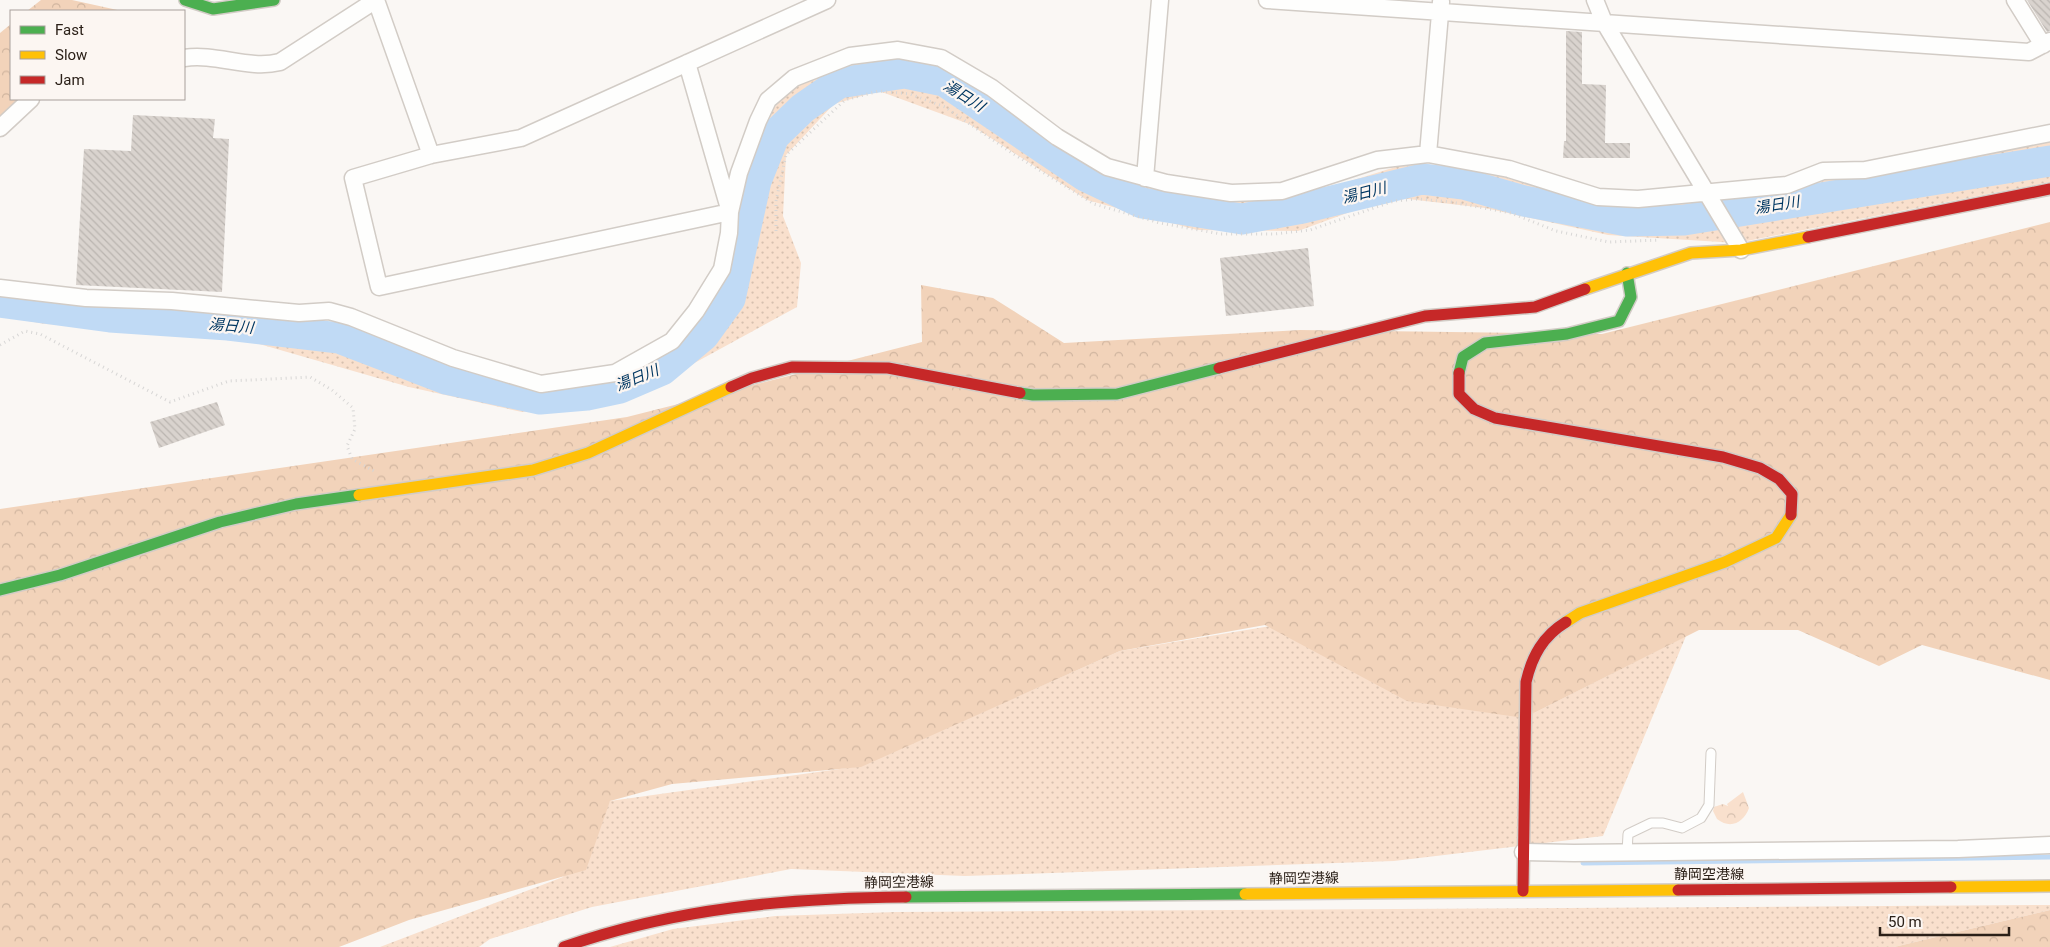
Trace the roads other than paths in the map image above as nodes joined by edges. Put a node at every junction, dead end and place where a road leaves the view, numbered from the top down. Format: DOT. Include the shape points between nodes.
graph roads {
  1 [pos="184,0"];
  2 [pos="274,0"];
  3 [pos="376,0"];
  4 [pos="827,0"];
  5 [pos="1160,0"];
  6 [pos="1267,0"];
  7 [pos="1595,0"];
  8 [pos="2015,0"];
  9 [pos="1440,6"];
  10 [pos="1604,22"];
  11 [pos="2046,43"];
  12 [pos="185,58"];
  13 [pos="687,63"];
  14 [pos="30,100"];
  15 [pos="0,128"];
  16 [pos="2050,133"];
  17 [pos="1428,154"];
  18 [pos="431,155"];
  19 [pos="1145,178"];
  20 [pos="2050,189"];
  21 [pos="1706,192"];
  22 [pos="730,212"];
  23 [pos="1742,250"];
  24 [pos="1627,273"];
  25 [pos="0,288"];
  26 [pos="0,590"];
  27 [pos="1710,753"];
  28 [pos="2050,845"];
  29 [pos="1523,852"];
  30 [pos="1627,853"];
  31 [pos="2050,886"];
  32 [pos="1523,891"];
  33 [pos="564,947"];
  1 -- 2 [label="street" via="213,9"];
  3 -- 12 [label="street" via="280,62 265,66 200,55"];
  3 -- 18 [label="street"];
  4 -- 13 [label="street"];
  5 -- 19 [label="street"];
  6 -- 9 [label="street"];
  7 -- 10 [label="street"];
  8 -- 11 [label="street"];
  9 -- 10 [label="street"];
  9 -- 17 [label="street"];
  10 -- 11 [label="street" via="2029,52"];
  10 -- 21 [label="street"];
  13 -- 18 [label="street" via="521,138"];
  13 -- 22 [label="street"];
  14 -- 15 [label="street"];
  16 -- 21 [label="street" via="1865,170 1823,171 1787,184"];
  17 -- 19 [label="street" via="1377,160 1282,191 1231,193"];
  17 -- 21 [label="street" via="1509,169 1598,197 1638,199"];
  18 -- 22 [label="street" via="353,178 379,287"];
  19 -- 22 [label="street" via="1107,167 1057,137 992,88 941,58 898,50 850,56 794,78 768,100 740,173"];
  20 -- 23 [label="street"];
  21 -- 23 [label="street"];
  22 -- 25 [label="street" via="722,269 696,311 672,341 615,373 542,384 453,358 329,311 299,313 172,300 86,298"];
  23 -- 24 [label="street" via="1691,253"];
  24 -- 26 [label="street" via="1535,307 1425,316 1117,394 1033,395 888,368 792,367 752,378 588,453 533,470 296,504 220,522 60,575"];
  24 -- 29 [label="street" via="1631,297 1619,321 1567,334 1485,343 1463,357 1458,374 1459,394 1474,408 1495,418 1723,457 1760,468 1778,479 1792,494 1793,512 1776,538 1759,547 1580,613 1554,629 1532,658 1526,682"];
  27 -- 30 [label="lane" via="1706,813 1682,828 1657,822 1634,829 1627,836"];
  28 -- 30 [label="street"];
  29 -- 30 [label="street"];
  29 -- 32 [label="street"];
  31 -- 32 [label="street, 静岡空港線"];
  32 -- 33 [label="street, 静岡空港線" via="830,898 747,904 667,916 621,927"];
}
